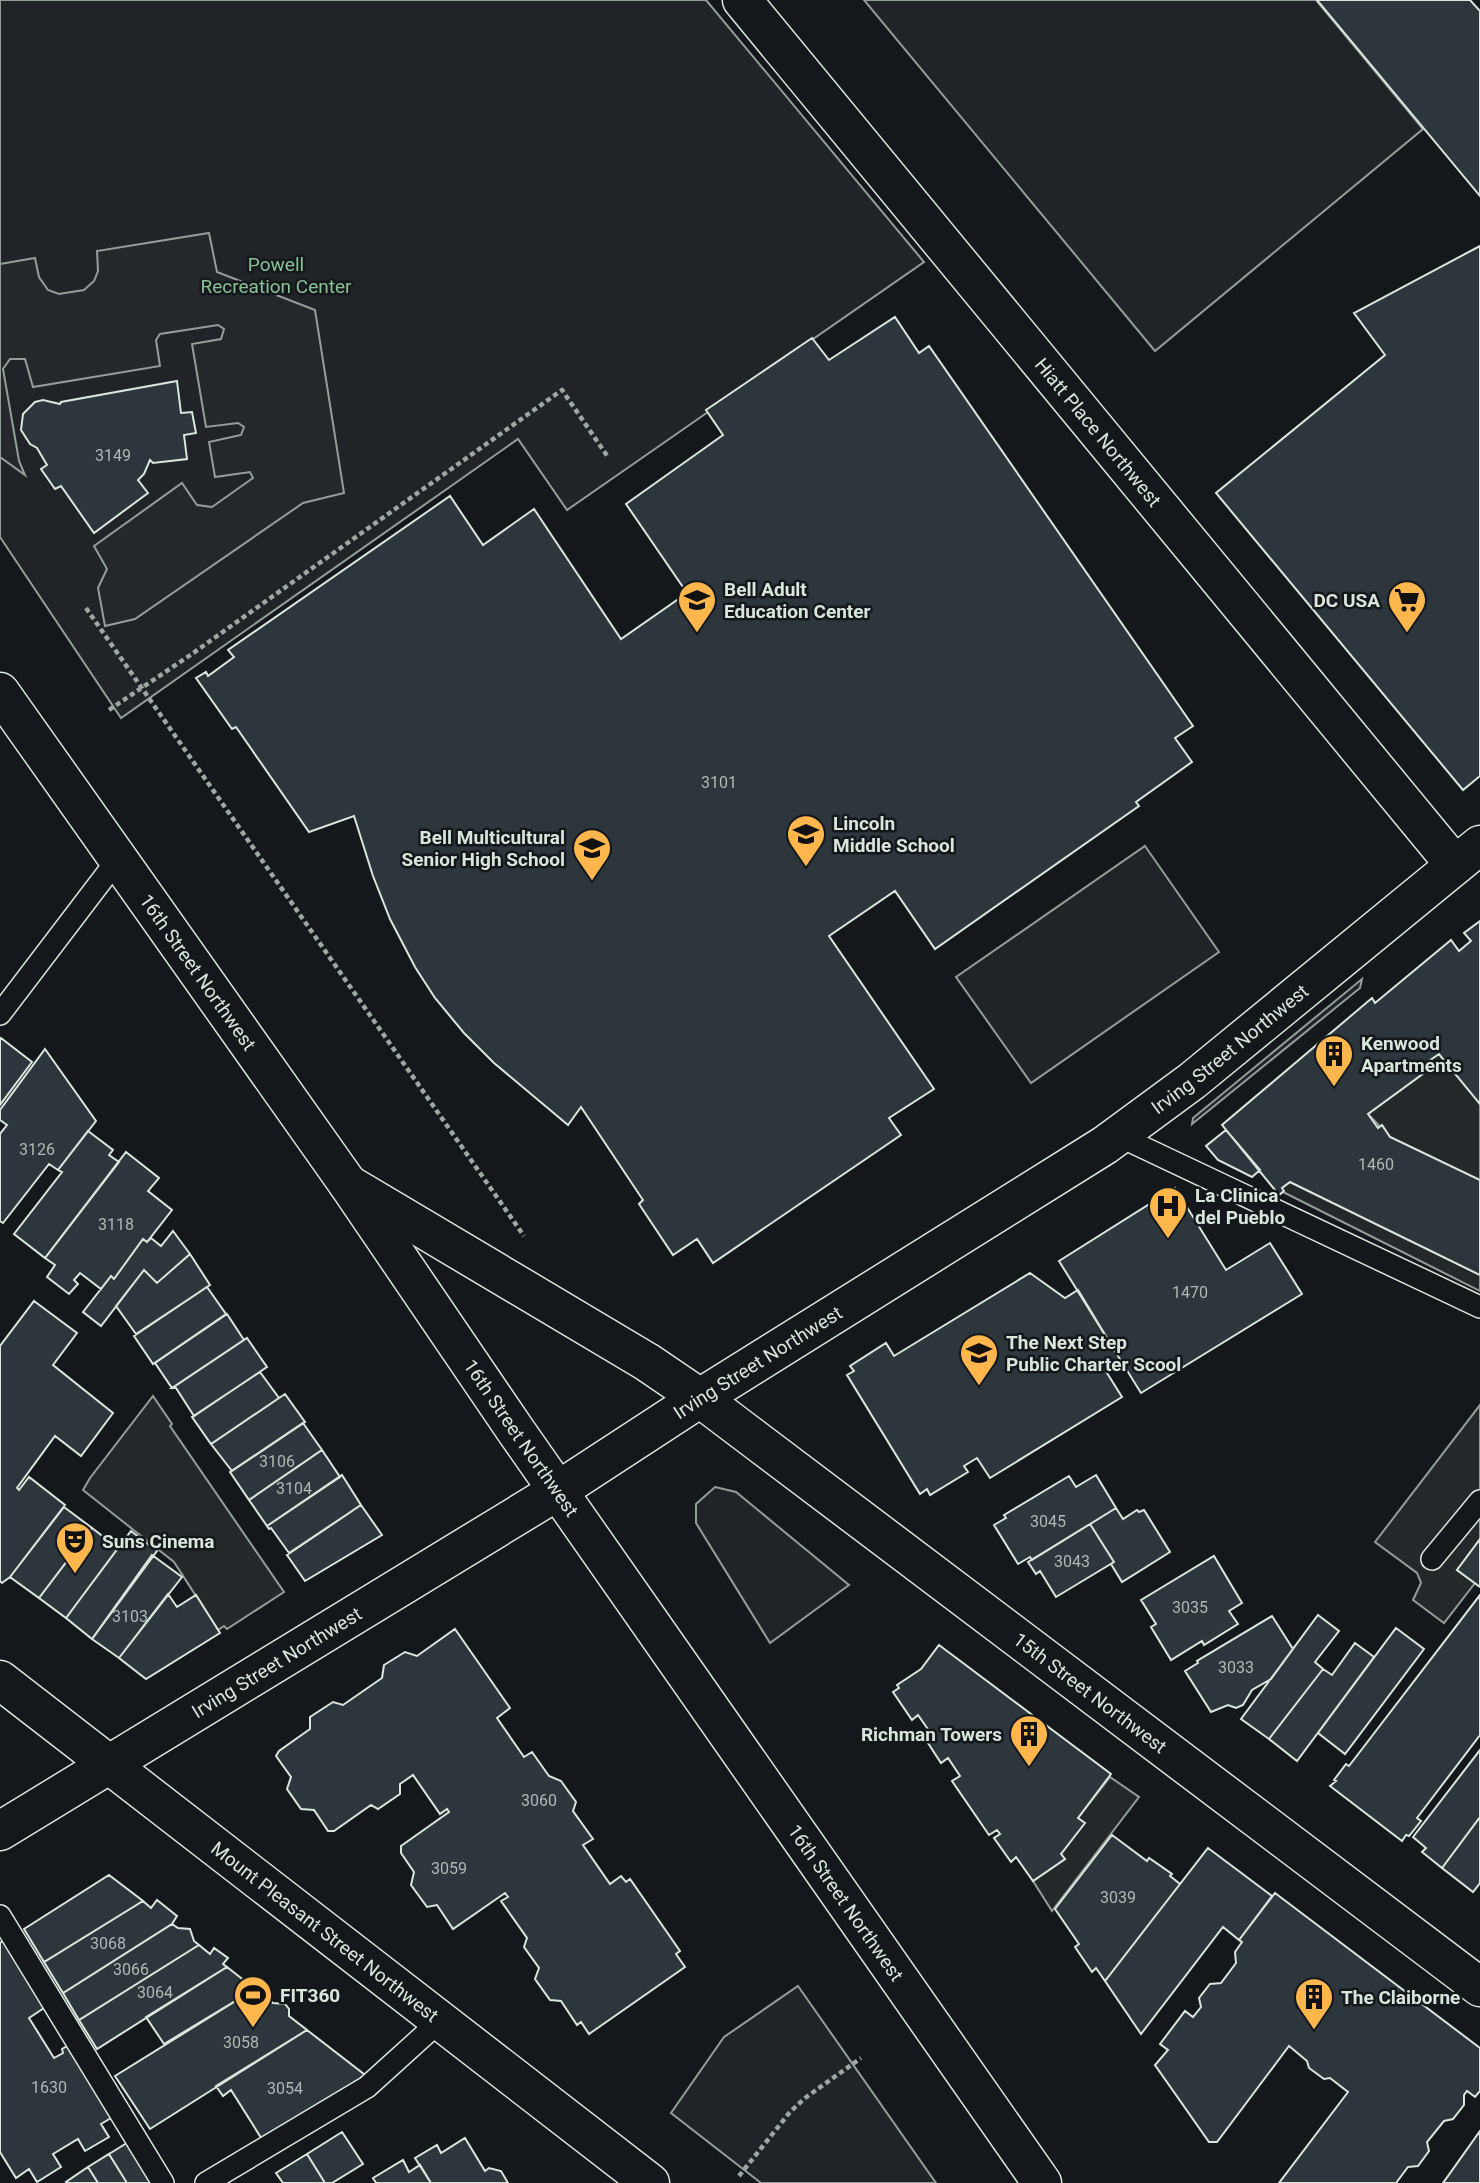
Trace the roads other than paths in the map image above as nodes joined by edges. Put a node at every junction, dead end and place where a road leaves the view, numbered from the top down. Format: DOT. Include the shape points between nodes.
graph roads {
  1 [pos="742,0"];
  2 [pos="3,703"];
  3 [pos="1468,855"];
  4 [pos="118,859"];
  5 [pos="0,1014"];
  6 [pos="1119,1136"];
  7 [pos="348,1184"];
  8 [pos="1480,1307"];
  9 [pos="700,1398"];
  10 [pos="559,1490"];
  11 [pos="1480,1501"];
  12 [pos="1432,1559"];
  13 [pos="0,1680"];
  14 [pos="108,1763"];
  15 [pos="0,1830"];
  16 [pos="0,1916"];
  17 [pos="1480,1987"];
  18 [pos="441,2020"];
  19 [pos="163,2183"];
  20 [pos="206,2183"];
  21 [pos="650,2183"];
  22 [pos="1042,2183"];
  1 -- 3 [label="main road, Hiatt Place Northwest"];
  2 -- 4 [label="main road, 16th Street Northwest"];
  3 -- 6 [label="main road, Irving Street Northwest" via="1192,1082"];
  4 -- 5 [label="lane"];
  4 -- 7 [label="main road, 16th Street Northwest"];
  6 -- 8 [label="lane"];
  6 -- 9 [label="main road, Irving Street Northwest"];
  7 -- 9 [label="main road, 15th Street Northwest"];
  7 -- 10 [label="main road, 16th Street Northwest"];
  9 -- 10 [label="main road, Irving Street Northwest"];
  9 -- 17 [label="main road, 15th Street Northwest"];
  10 -- 14 [label="main road, Irving Street Northwest"];
  10 -- 22 [label="main road, 16th Street Northwest"];
  11 -- 12 [label="lane"];
  13 -- 14 [label="main road, Mount Pleasant Street Northwest"];
  14 -- 15 [label="main road, Irving Street Northwest"];
  14 -- 18 [label="main road, Mount Pleasant Street Northwest"];
  16 -- 19 [label="lane"];
  18 -- 20 [label="lane" via="367,2087"];
  18 -- 21 [label="main road, Mount Pleasant Street Northwest"];
}
